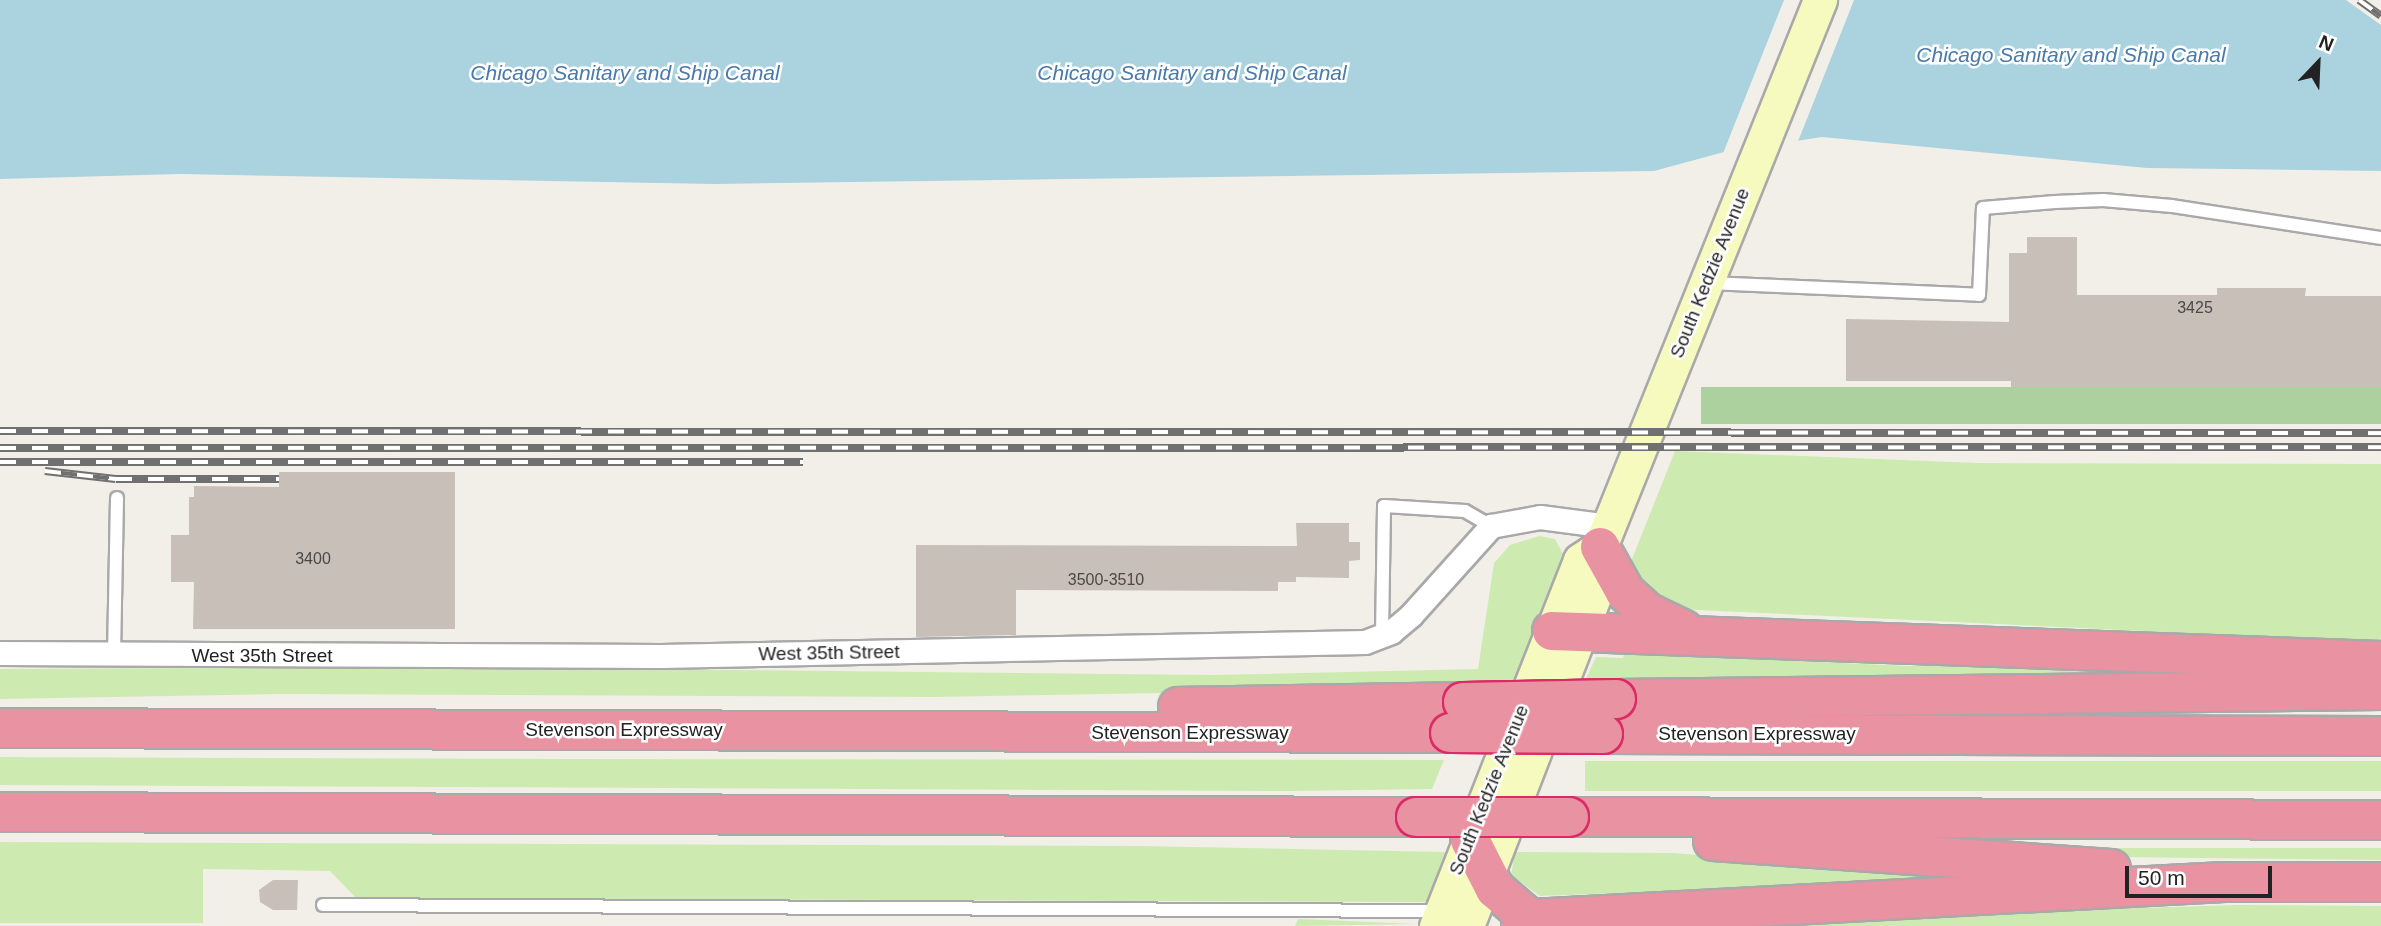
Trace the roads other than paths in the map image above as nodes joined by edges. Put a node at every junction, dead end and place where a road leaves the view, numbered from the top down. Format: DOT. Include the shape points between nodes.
graph roads {
  1 [pos="1820,0"];
  2 [pos="2381,238"];
  3 [pos="1706,283"];
  4 [pos="117,498"];
  5 [pos="1491,526"];
  6 [pos="1604,536"];
  7 [pos="1567,630"];
  8 [pos="1689,633"];
  9 [pos="1382,635"];
  10 [pos="0,653"];
  11 [pos="114,655"];
  12 [pos="2381,661"];
  13 [pos="2381,690"];
  14 [pos="1457,718"];
  15 [pos="0,728"];
  16 [pos="2381,736"];
  17 [pos="0,812"];
  18 [pos="1581,817"];
  19 [pos="2381,820"];
  20 [pos="1470,839"];
  21 [pos="1486,875"];
  22 [pos="2224,882"];
  23 [pos="2381,882"];
  24 [pos="323,905"];
  25 [pos="1448,921"];
  26 [pos="1526,923"];
  1 -- 3 [label="main road, South Kedzie Avenue"];
  2 -- 3 [label="lane" via="2172,206 2103,200 2055,202 1983,208 1979,295"];
  3 -- 6 [label="main road, South Kedzie Avenue"];
  4 -- 11 [label="lane"];
  5 -- 6 [label="street" via="1540,517"];
  5 -- 9 [label="street, West 35th Street" via="1412,615"];
  5 -- 9 [label="lane" via="1465,511 1384,506"];
  6 -- 7 [label="main road, South Kedzie Avenue" via="1580,561"];
  6 -- 8 [label="highway" via="1625,592 1647,612"];
  7 -- 8 [label="highway"];
  7 -- 20 [label="main road, South Kedzie Avenue"];
  7 -- 21 [label="main road, South Kedzie Avenue"];
  8 -- 12 [label="highway"];
  9 -- 11 [label="street, West 35th Street" via="1365,642 661,656"];
  10 -- 11 [label="street, West 35th Street"];
  13 -- 14 [label="highway, bridge" via="1616,699"];
  14 -- 15 [label="highway, Stevenson Expressway" via="1034,733"];
  14 -- 16 [label="highway, Stevenson Expressway, bridge" via="1603,734"];
  17 -- 18 [label="highway, bridge"];
  18 -- 19 [label="highway"];
  18 -- 22 [label="highway" via="1670,838 2135,871"];
  20 -- 21 [label="highway"];
  20 -- 25 [label="main road, South Kedzie Avenue"];
  21 -- 25 [label="main road, South Kedzie Avenue"];
  21 -- 26 [label="highway"];
  22 -- 23 [label="highway"];
  22 -- 26 [label="highway"];
  24 -- 25 [label="lane" via="1374,907"];
}
